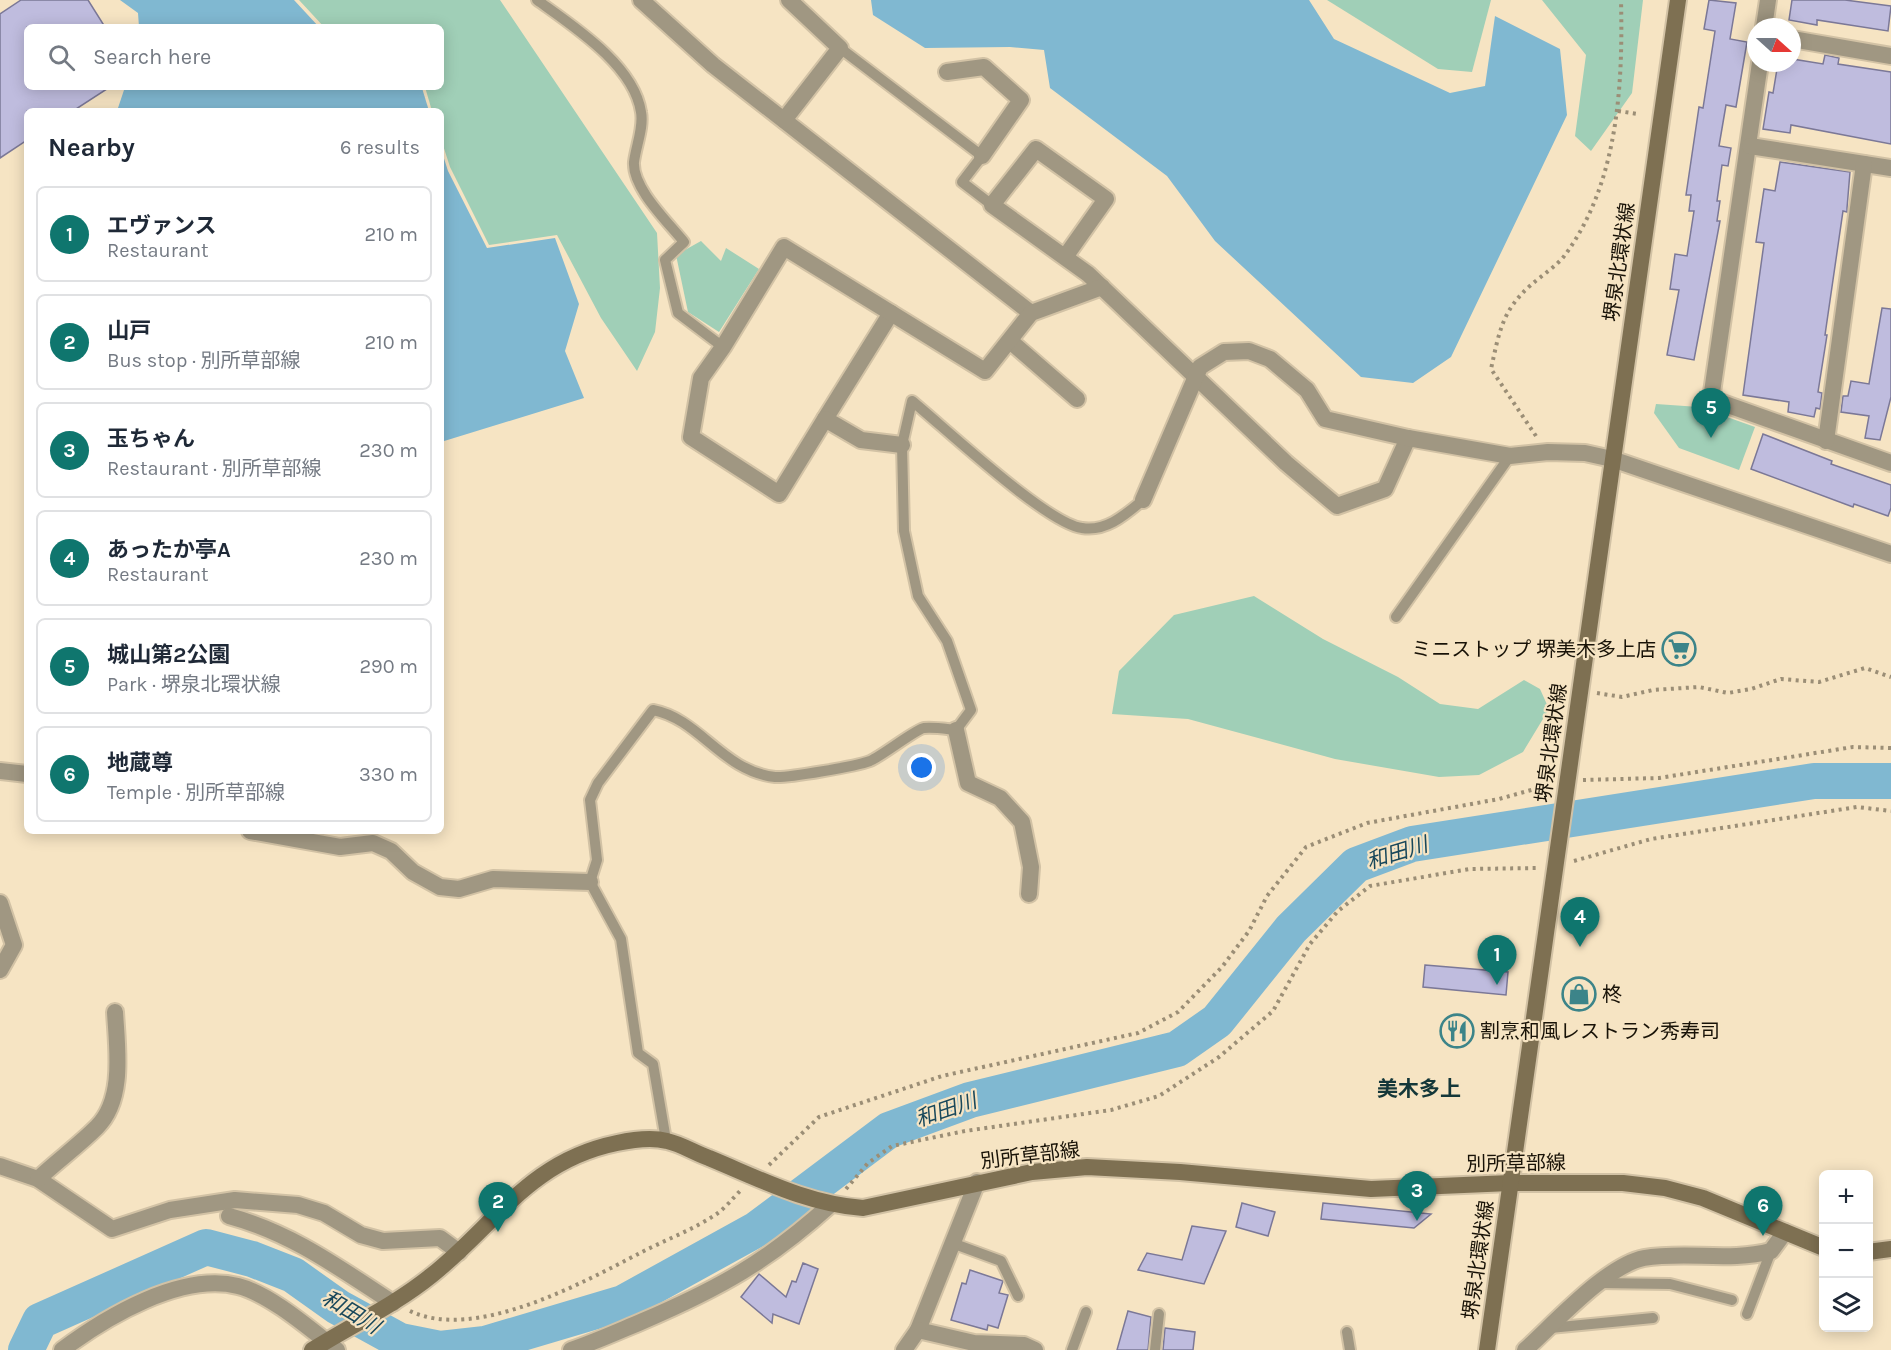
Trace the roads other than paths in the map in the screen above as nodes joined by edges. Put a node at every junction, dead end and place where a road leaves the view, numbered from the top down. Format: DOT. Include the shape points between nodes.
graph roads {
  1 [pos="537,0"];
  2 [pos="641,0"];
  3 [pos="789,0"];
  4 [pos="1678,0"];
  5 [pos="1768,0"];
  6 [pos="1765,18"];
  7 [pos="1801,41"];
  8 [pos="840,48"];
  9 [pos="1891,56"];
  10 [pos="947,72"];
  11 [pos="1759,72"];
  12 [pos="783,120"];
  13 [pos="1750,146"];
  14 [pos="982,156"];
  15 [pos="1864,164"];
  16 [pos="1891,168"];
  17 [pos="992,205"];
  18 [pos="1065,257"];
  19 [pos="1102,287"];
  20 [pos="891,313"];
  21 [pos="1031,313"];
  22 [pos="1010,341"];
  23 [pos="723,347"];
  24 [pos="1197,376"];
  25 [pos="1077,399"];
  26 [pos="825,419"];
  27 [pos="1408,438"];
  28 [pos="1826,441"];
  29 [pos="902,445"];
  30 [pos="1509,456"];
  31 [pos="1612,459"];
  32 [pos="1891,463"];
  33 [pos="1143,500"];
  34 [pos="1891,554"];
  35 [pos="1396,617"];
  36 [pos="956,730"];
  37 [pos="0,771"];
  38 [pos="24,774"];
  39 [pos="267,834"];
  40 [pos="590,882"];
  41 [pos="1029,894"];
  42 [pos="0,903"];
  43 [pos="0,970"];
  44 [pos="115,1012"];
  45 [pos="666,1140"];
  46 [pos="0,1166"];
  47 [pos="38,1179"];
  48 [pos="977,1182"];
  49 [pos="1510,1183"];
  50 [pos="830,1205"];
  51 [pos="229,1216"];
  52 [pos="1785,1232"];
  53 [pos="952,1243"];
  54 [pos="1819,1246"];
  55 [pos="1891,1249"];
  56 [pos="1771,1251"];
  57 [pos="1873,1251"];
  58 [pos="459,1252"];
  59 [pos="1598,1284"];
  60 [pos="1018,1296"];
  61 [pos="1732,1300"];
  62 [pos="389,1305"];
  63 [pos="1086,1312"];
  64 [pos="1159,1314"];
  65 [pos="1747,1314"];
  66 [pos="1653,1318"];
  67 [pos="1550,1328"];
  68 [pos="918,1330"];
  69 [pos="1347,1332"];
  70 [pos="327,1345"];
  71 [pos="974,1347"];
  72 [pos="63,1350"];
  73 [pos="570,1350"];
  74 [pos="904,1350"];
  75 [pos="1035,1350"];
  76 [pos="1072,1350"];
  77 [pos="1155,1350"];
  78 [pos="1350,1350"];
  79 [pos="1486,1350"];
  80 [pos="1525,1350"];
  1 -- 23 [label="lane" via="600,48 635,95 642,113 634,165 639,186 684,242 665,260 678,313"];
  2 -- 12 [label="street" via="713,65"];
  3 -- 8 [label="street"];
  4 -- 31 [label="main road, 堺泉北環状線"];
  5 -- 6 [label="street"];
  7 -- 9 [label="street"];
  8 -- 12 [label="street"];
  8 -- 14 [label="lane"];
  10 -- 14 [label="street" via="984,68 1021,100"];
  11 -- 13 [label="street"];
  12 -- 21 [label="street"];
  13 -- 15 [label="street"];
  13 -- 28 [label="street" via="1711,399"];
  14 -- 17 [label="lane" via="962,182"];
  15 -- 16 [label="street"];
  15 -- 28 [label="street"];
  17 -- 18 [label="street"];
  17 -- 18 [label="street" via="1036,149 1106,199"];
  18 -- 19 [label="street"];
  19 -- 21 [label="street"];
  19 -- 24 [label="street"];
  20 -- 22 [label="street" via="985,371"];
  20 -- 23 [label="street" via="784,248"];
  20 -- 26 [label="street"];
  21 -- 22 [label="street"];
  22 -- 25 [label="street"];
  23 -- 26 [label="street" via="701,378 691,437 779,494"];
  24 -- 27 [label="street" via="1200,368 1224,352 1249,351 1270,359 1307,390 1325,419"];
  24 -- 27 [label="street" via="1336,506 1385,489"];
  24 -- 33 [label="street"];
  26 -- 29 [label="street" via="861,440"];
  27 -- 30 [label="street"];
  28 -- 32 [label="street"];
  29 -- 33 [label="lane" via="912,401 1045,512 1080,528 1103,527 1122,518"];
  29 -- 36 [label="lane" via="904,531 918,596 946,641 971,710"];
  30 -- 31 [label="street" via="1585,453"];
  30 -- 35 [label="lane"];
  31 -- 34 [label="street"];
  31 -- 49 [label="main road, 堺泉北環状線"];
  36 -- 40 [label="lane" via="922,728 868,762 778,777 753,773 711,747 691,728 667,713 653,710 598,783 590,800 597,860"];
  36 -- 41 [label="street" via="968,783 1000,798 1022,822 1031,867"];
  37 -- 38 [label="street"];
  39 -- 40 [label="street" via="340,847 373,843 391,851 412,872 440,887 459,889 494,879"];
  40 -- 45 [label="lane" via="621,939 638,1053 653,1064"];
  42 -- 43 [label="street" via="14,945"];
  44 -- 47 [label="street" via="118,1071 112,1101 99,1126"];
  45 -- 50 [label="main road, 別所草部線"];
  45 -- 58 [label="main road, 別所草部線" via="628,1140 596,1147 546,1170 511,1198"];
  46 -- 47 [label="street"];
  47 -- 58 [label="street" via="112,1228 171,1210 235,1200 298,1204 324,1213 361,1235 383,1241 440,1238"];
  48 -- 49 [label="main road, 別所草部線" via="1088,1167 1371,1189"];
  48 -- 50 [label="main road, 別所草部線" via="863,1208"];
  48 -- 53 [label="street"];
  49 -- 52 [label="main road, 別所草部線" via="1623,1183 1665,1188 1703,1197"];
  49 -- 79 [label="main road, 堺泉北環状線"];
  50 -- 73 [label="street" via="740,1275 704,1295"];
  51 -- 62 [label="street" via="298,1242"];
  52 -- 54 [label="main road, 別所草部線"];
  52 -- 56 [label="street"];
  53 -- 60 [label="lane" via="1001,1261"];
  53 -- 68 [label="street"];
  55 -- 57 [label="main road"];
  56 -- 59 [label="street" via="1750,1257 1644,1258 1624,1264"];
  56 -- 65 [label="lane"];
  58 -- 62 [label="main road, 別所草部線"];
  59 -- 61 [label="lane" via="1670,1284"];
  59 -- 67 [label="street"];
  62 -- 70 [label="main road, 別所草部線"];
  63 -- 76 [label="lane"];
  64 -- 77 [label="lane"];
  66 -- 67 [label="lane"];
  67 -- 80 [label="street"];
  68 -- 71 [label="street"];
  68 -- 74 [label="street"];
  69 -- 78 [label="lane"];
  70 -- 72 [label="street" via="262,1296 239,1286 214,1284 159,1292"];
  71 -- 75 [label="street" via="1024,1345"];
}
